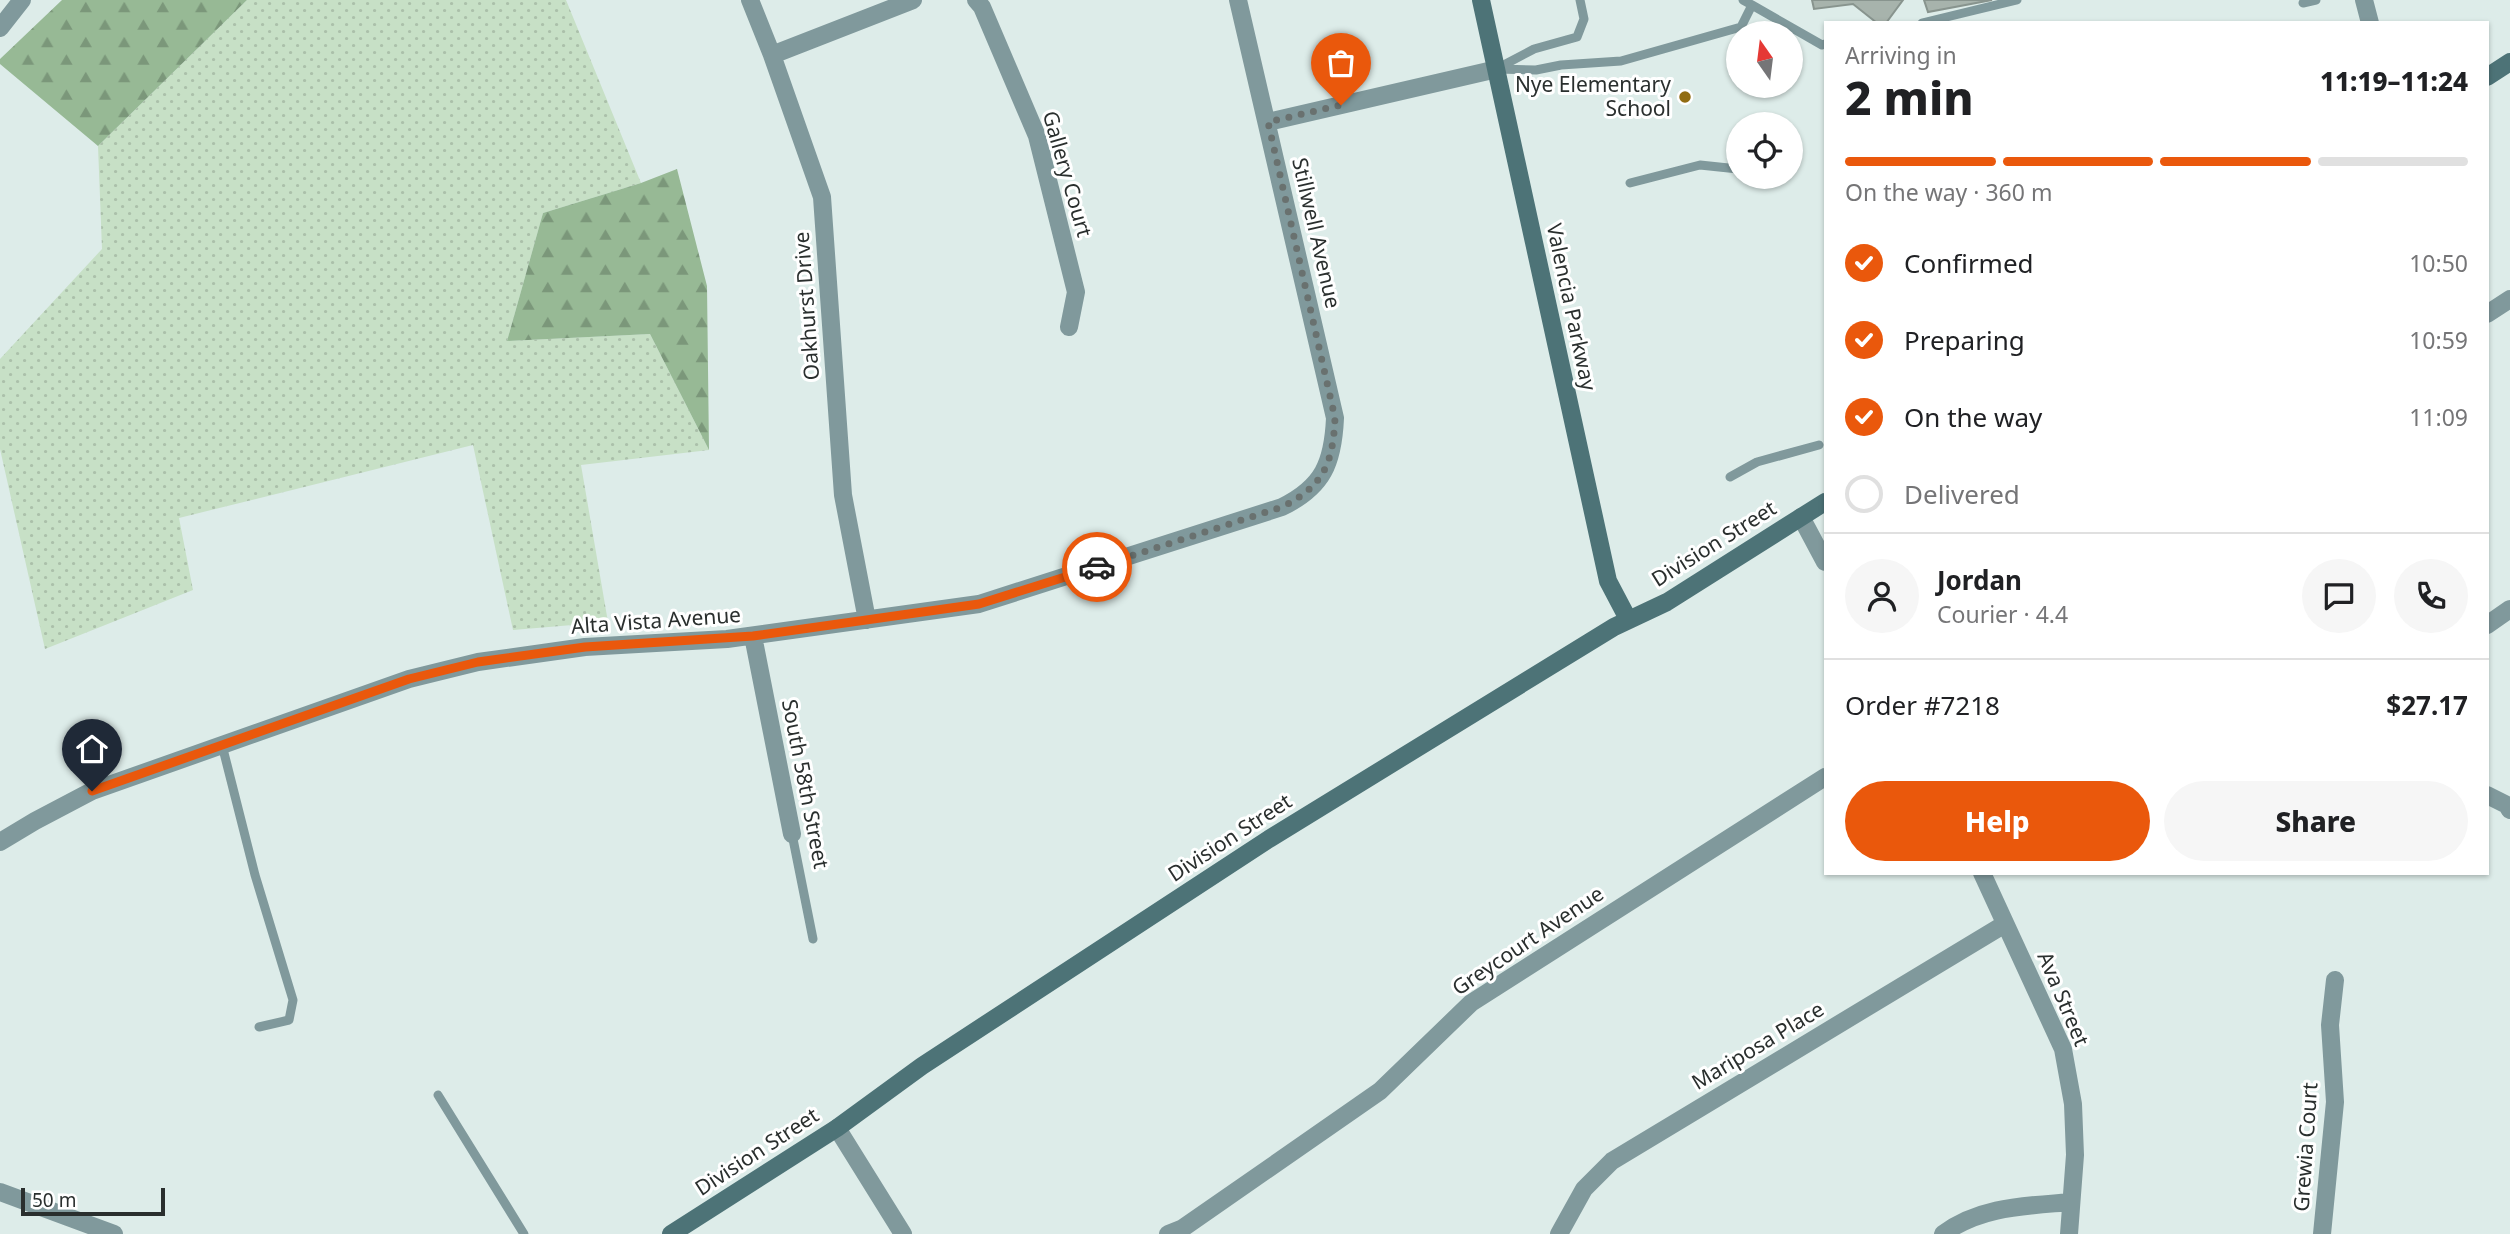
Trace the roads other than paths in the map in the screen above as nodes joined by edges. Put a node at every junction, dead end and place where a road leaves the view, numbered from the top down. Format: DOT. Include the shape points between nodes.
graph roads {
  1 [pos="22,0"];
  2 [pos="750,0"];
  3 [pos="913,0"];
  4 [pos="976,0"];
  5 [pos="1238,0"];
  6 [pos="1481,0"];
  7 [pos="1580,0"];
  8 [pos="1743,0"];
  9 [pos="2017,0"];
  10 [pos="2316,0"];
  11 [pos="2364,0"];
  12 [pos="2303,3"];
  13 [pos="1752,5"];
  14 [pos="1930,21"];
  15 [pos="2369,21"];
  16 [pos="0,27"];
  17 [pos="1824,44"];
  18 [pos="772,55"];
  19 [pos="2510,62"];
  20 [pos="2489,67"];
  21 [pos="1497,69"];
  22 [pos="2489,77"];
  23 [pos="1268,122"];
  24 [pos="1726,168"];
  25 [pos="1630,183"];
  26 [pos="2510,299"];
  27 [pos="2489,313"];
  28 [pos="1069,327"];
  29 [pos="1819,445"];
  30 [pos="1321,476"];
  31 [pos="1730,477"];
  32 [pos="1824,503"];
  33 [pos="1801,517"];
  34 [pos="1824,560"];
  35 [pos="2510,609"];
  36 [pos="1628,619"];
  37 [pos="867,620"];
  38 [pos="2489,624"];
  39 [pos="753,636"];
  40 [pos="222,745"];
  41 [pos="1824,778"];
  42 [pos="2489,796"];
  43 [pos="2510,810"];
  44 [pos="792,834"];
  45 [pos="0,842"];
  46 [pos="1983,875"];
  47 [pos="2005,923"];
  48 [pos="813,939"];
  49 [pos="2335,980"];
  50 [pos="259,1027"];
  51 [pos="438,1095"];
  52 [pos="837,1128"];
  53 [pos="0,1192"];
  54 [pos="2071,1202"];
  55 [pos="1179,1232"];
  56 [pos="114,1234"];
  57 [pos="524,1234"];
  58 [pos="671,1234"];
  59 [pos="903,1234"];
  60 [pos="1559,1234"];
  61 [pos="1943,1234"];
  62 [pos="2069,1234"];
  63 [pos="2322,1234"];
  1 -- 16 [label="street"];
  2 -- 18 [label="street, Oakhurst Drive"];
  3 -- 18 [label="street"];
  4 -- 28 [label="street, Gallery Court" via="1037,135 1076,292"];
  5 -- 23 [label="street, Stillwell Avenue"];
  6 -- 21 [label="main road, Valencia Parkway"];
  7 -- 21 [label="lane" via="1584,19 1577,37 1534,49"];
  8 -- 13 [label="lane"];
  9 -- 14 [label="lane"];
  10 -- 12 [label="lane"];
  11 -- 15 [label="street"];
  13 -- 17 [label="lane"];
  13 -- 21 [label="lane" via="1741,27 1621,61 1536,70"];
  18 -- 37 [label="street, Oakhurst Drive" via="822,197 843,495"];
  19 -- 20 [label="main road"];
  19 -- 22 [label="main road"];
  21 -- 23 [label="street"];
  21 -- 36 [label="main road, Valencia Parkway" via="1608,581"];
  23 -- 30 [label="street, Stillwell Avenue" via="1335,418 1334,447"];
  24 -- 25 [label="lane" via="1700,165"];
  26 -- 27 [label="street"];
  29 -- 31 [label="lane" via="1757,461"];
  30 -- 37 [label="street, Alta Vista Avenue" via="1300,498 1282,507 990,601"];
  32 -- 33 [label="main road, Division Street"];
  33 -- 34 [label="street"];
  33 -- 36 [label="main road, Division Street" via="1667,602"];
  35 -- 38 [label="street"];
  36 -- 52 [label="main road, Division Street" via="1262,844 922,1066"];
  37 -- 39 [label="street, Alta Vista Avenue"];
  39 -- 40 [label="street, Alta Vista Avenue" via="585,647 478,662 409,679"];
  39 -- 44 [label="street, South 58th Street"];
  40 -- 45 [label="street, Alta Vista Avenue" via="92,791"];
  40 -- 50 [label="lane" via="293,1000 289,1020"];
  41 -- 55 [label="street, Greycourt Avenue" via="1471,1003 1380,1091"];
  42 -- 43 [label="street"];
  44 -- 48 [label="lane, South 58th Street"];
  46 -- 47 [label="street, Ava Street"];
  47 -- 54 [label="street, Ava Street" via="2063,1049 2073,1104"];
  47 -- 60 [label="street, Mariposa Place" via="1612,1161 1584,1189"];
  49 -- 63 [label="street, Grewia Court" via="2330,1025 2335,1102"];
  51 -- 57 [label="lane"];
  52 -- 58 [label="main road, Division Street"];
  52 -- 59 [label="street"];
  53 -- 56 [label="street"];
  54 -- 61 [label="street" via="2001,1208"];
  54 -- 62 [label="street, Ava Street"];
}
